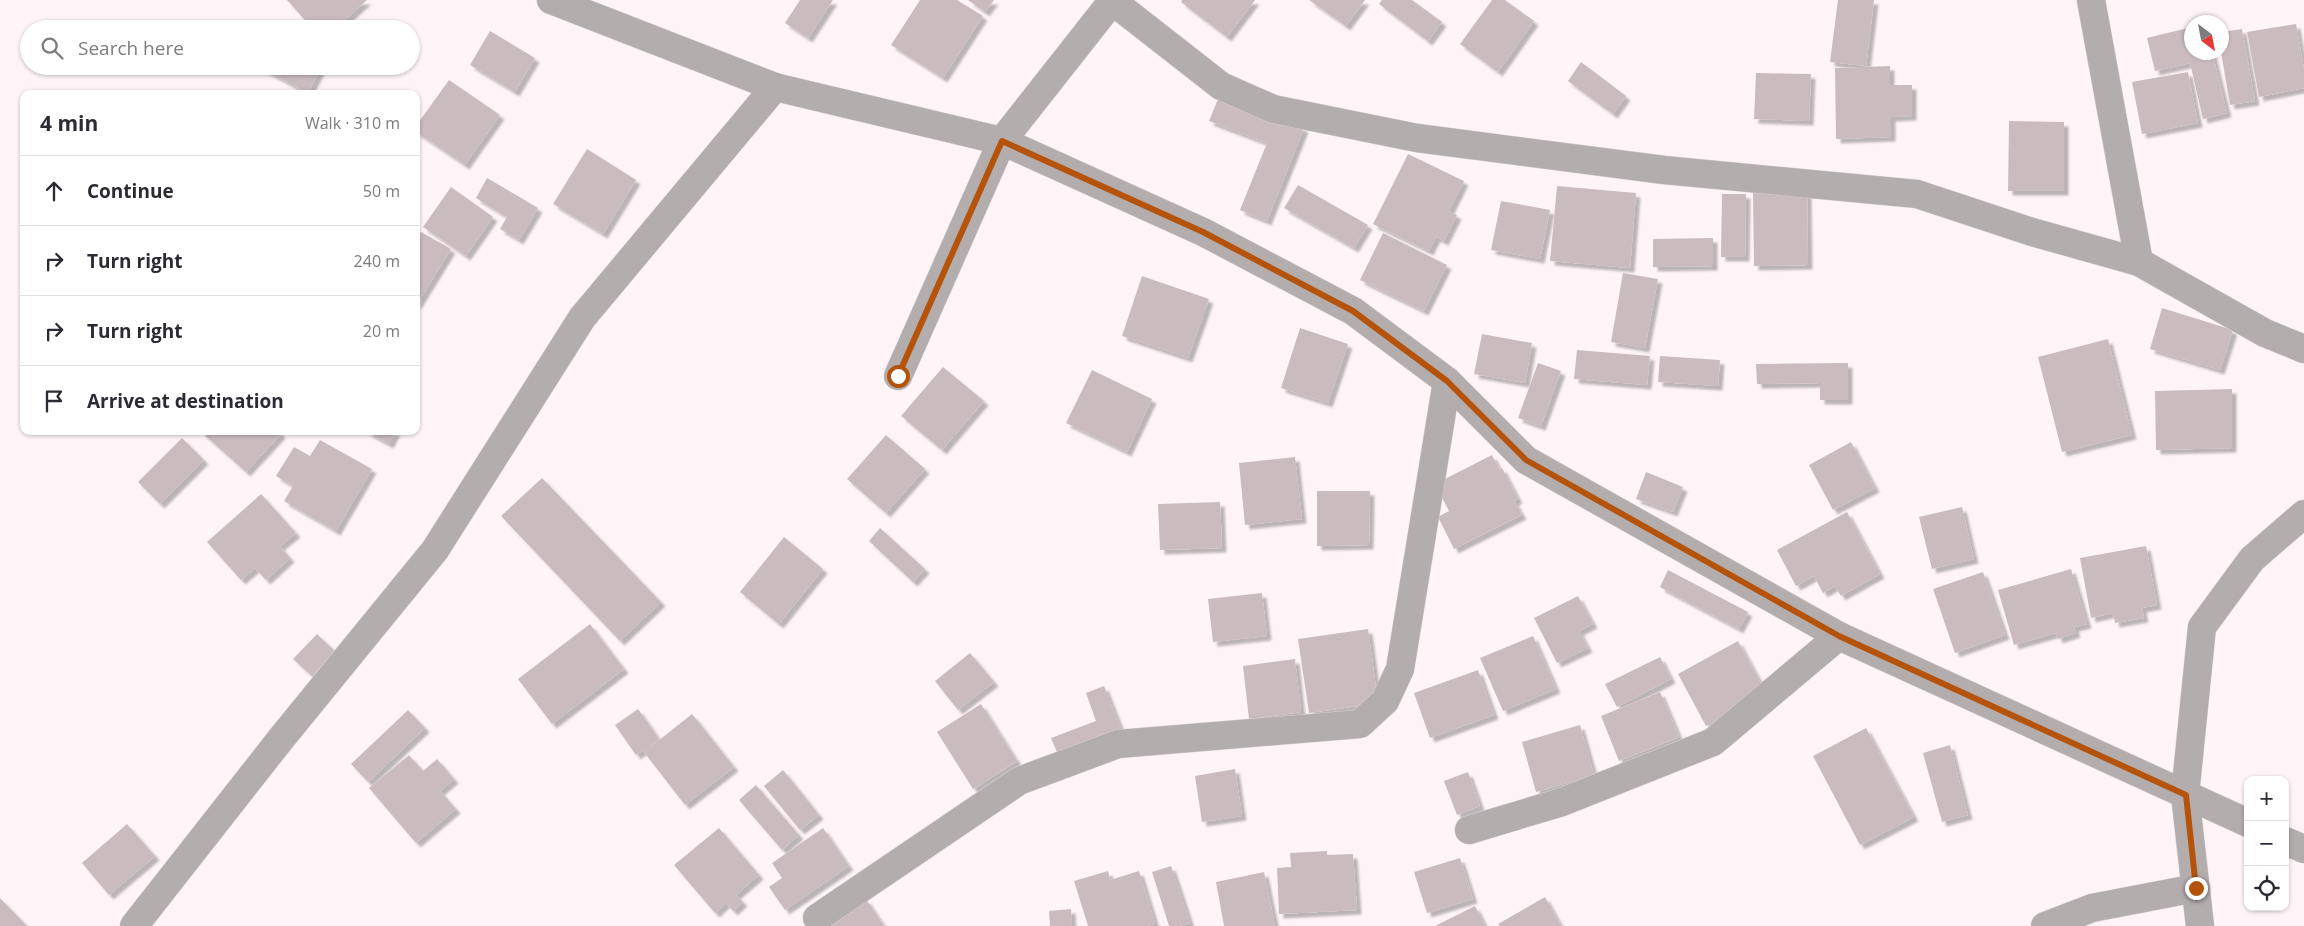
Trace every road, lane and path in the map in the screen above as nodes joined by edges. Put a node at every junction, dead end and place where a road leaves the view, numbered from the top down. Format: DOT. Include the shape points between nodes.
graph roads {
  1 [pos="1112,0"];
  2 [pos="2091,0"];
  3 [pos="563,2"];
  4 [pos="775,87"];
  5 [pos="1002,141"];
  6 [pos="2139,262"];
  7 [pos="2304,349"];
  8 [pos="898,376"];
  9 [pos="1447,381"];
  10 [pos="2304,514"];
  11 [pos="1839,636"];
  12 [pos="2186,795"];
  13 [pos="2244,822"];
  14 [pos="1469,830"];
  15 [pos="2289,842"];
  16 [pos="2304,849"];
  17 [pos="2196,888"];
  18 [pos="817,918"];
  19 [pos="134,926"];
  20 [pos="2045,926"];
  21 [pos="2200,926"];
  1 -- 5 [label="street"];
  1 -- 6 [label="street" via="1222,86 1273,109 1417,138 1664,170 1917,194 2032,232"];
  2 -- 6 [label="street"];
  3 -- 4 [label="street"];
  4 -- 5 [label="street"];
  4 -- 19 [label="street" via="582,318 435,550"];
  5 -- 8 [label="street"];
  5 -- 9 [label="street" via="1203,232 1353,311"];
  6 -- 7 [label="street" via="2265,333"];
  9 -- 11 [label="street" via="1526,460"];
  9 -- 18 [label="street" via="1400,669 1385,701 1360,724 1118,744 1019,781"];
  10 -- 12 [label="street" via="2252,559 2202,627"];
  11 -- 12 [label="street"];
  11 -- 14 [label="street" via="1713,742 1562,802"];
  12 -- 13 [label="street"];
  12 -- 17 [label="street"];
  15 -- 16 [label="street"];
  17 -- 20 [label="street" via="2092,908"];
  17 -- 21 [label="street"];
}
